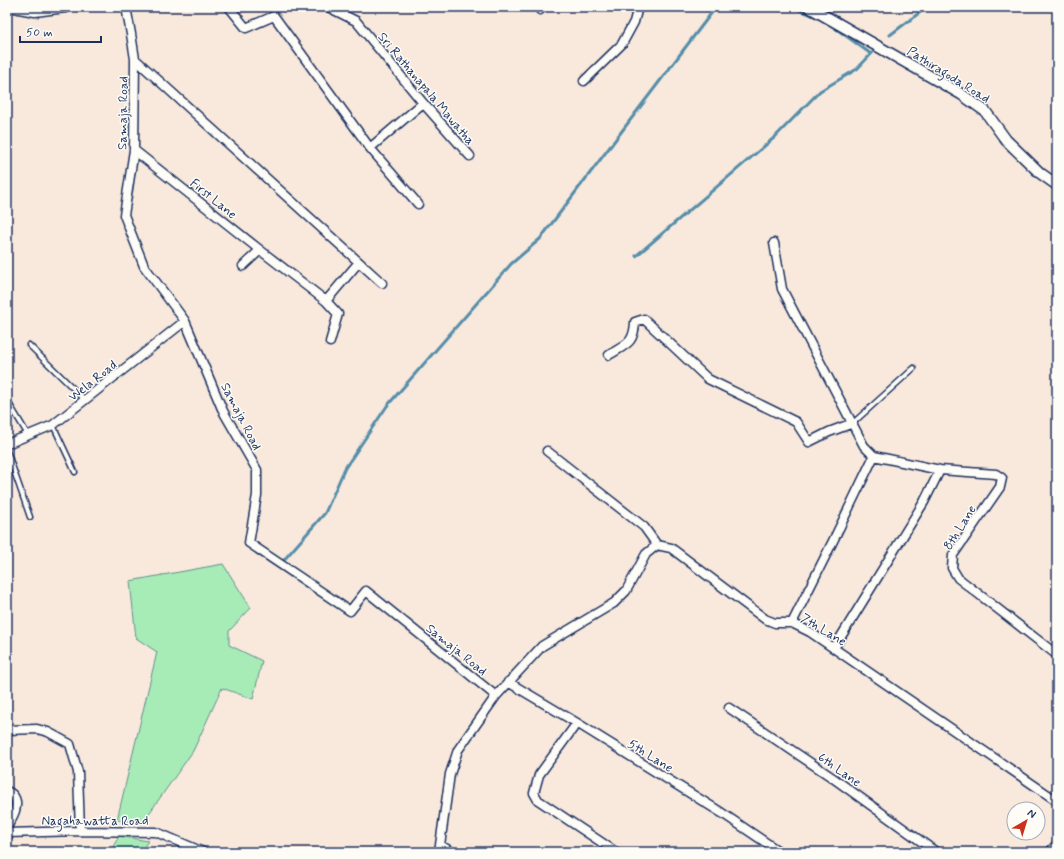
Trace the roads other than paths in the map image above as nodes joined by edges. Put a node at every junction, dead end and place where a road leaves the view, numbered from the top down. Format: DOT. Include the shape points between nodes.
graph roads {
  1 [pos="14,7"];
  2 [pos="65,7"];
  3 [pos="126,7"];
  4 [pos="229,7"];
  5 [pos="328,7"];
  6 [pos="638,7"];
  7 [pos="809,7"];
  8 [pos="36,9"];
  9 [pos="134,59"];
  10 [pos="584,81"];
  11 [pos="423,103"];
  12 [pos="370,148"];
  13 [pos="134,150"];
  14 [pos="470,156"];
  15 [pos="1057,185"];
  16 [pos="418,204"];
  17 [pos="774,243"];
  18 [pos="260,250"];
  19 [pos="359,262"];
  20 [pos="243,266"];
  21 [pos="382,283"];
  22 [pos="326,302"];
  23 [pos="185,321"];
  24 [pos="330,342"];
  25 [pos="29,345"];
  26 [pos="609,355"];
  27 [pos="914,368"];
  28 [pos="7,400"];
  29 [pos="86,400"];
  30 [pos="853,423"];
  31 [pos="53,425"];
  32 [pos="28,435"];
  33 [pos="7,444"];
  34 [pos="7,451"];
  35 [pos="547,451"];
  36 [pos="874,456"];
  37 [pos="940,470"];
  38 [pos="75,472"];
  39 [pos="30,517"];
  40 [pos="656,545"];
  41 [pos="792,623"];
  42 [pos="834,648"];
  43 [pos="1057,654"];
  44 [pos="508,682"];
  45 [pos="496,696"];
  46 [pos="729,708"];
  47 [pos="577,723"];
  48 [pos="7,730"];
  49 [pos="7,791"];
  50 [pos="1057,801"];
  51 [pos="7,827"];
  52 [pos="80,832"];
  53 [pos="7,833"];
  54 [pos="439,848"];
  55 [pos="1057,848"];
  56 [pos="203,852"];
  57 [pos="452,852"];
  58 [pos="616,852"];
  59 [pos="780,852"];
  60 [pos="936,852"];
  61 [pos="1054,852"];
  1 -- 8 [label="street"];
  2 -- 8 [label="street"];
  3 -- 9 [label="street, Samaja Road"];
  4 -- 12 [label="street" via="246,28 274,16"];
  5 -- 11 [label="street, Sri Rathanapala Mawatha" via="356,21"];
  6 -- 10 [label="street" via="634,22 622,44"];
  7 -- 15 [label="street, Pathiragoda Road" via="986,111 1006,140 1040,173"];
  9 -- 13 [label="street, Samaja Road"];
  9 -- 19 [label="street"];
  11 -- 12 [label="street"];
  11 -- 14 [label="street, Sri Rathanapala Mawatha"];
  12 -- 16 [label="street"];
  13 -- 18 [label="street, First Lane"];
  13 -- 23 [label="street, Samaja Road" via="124,215 144,266"];
  17 -- 30 [label="street" via="782,288"];
  18 -- 20 [label="street"];
  18 -- 22 [label="street, First Lane"];
  19 -- 21 [label="street"];
  19 -- 22 [label="street"];
  22 -- 24 [label="street, First Lane" via="338,314"];
  23 -- 29 [label="street, Wela Road"];
  23 -- 45 [label="street, Samaja Road" via="223,411 257,470 257,495 249,543 350,611 366,591"];
  25 -- 29 [label="lane"];
  26 -- 30 [label="street" via="629,343 635,334 635,322 644,320 708,378 796,422 810,442"];
  27 -- 30 [label="lane"];
  28 -- 32 [label="lane"];
  29 -- 31 [label="street, Wela Road"];
  30 -- 36 [label="street" via="864,446"];
  31 -- 32 [label="street, Wela Road"];
  31 -- 38 [label="lane"];
  32 -- 33 [label="street, Wela Road"];
  34 -- 39 [label="lane"];
  35 -- 40 [label="street" via="644,527"];
  36 -- 37 [label="street, 8th Lane"];
  36 -- 41 [label="street"];
  37 -- 42 [label="street" via="924,502"];
  37 -- 43 [label="street, 8th Lane" via="996,474 1002,478 1000,486 953,555 952,568 958,578"];
  40 -- 41 [label="street, 7th Lane" via="671,548 765,619"];
  40 -- 44 [label="street" via="646,554 626,591 614,603 542,646"];
  41 -- 42 [label="street, 7th Lane"];
  42 -- 50 [label="street, 7th Lane"];
  44 -- 45 [label="street"];
  44 -- 47 [label="street, 5th Lane"];
  45 -- 54 [label="street" via="458,750 450,774"];
  46 -- 60 [label="street, 6th Lane"];
  47 -- 58 [label="street" via="539,775 534,793 538,800"];
  47 -- 59 [label="street, 5th Lane" via="722,812"];
  48 -- 52 [label="street" via="37,729 70,744 78,772"];
  49 -- 51 [label="street" via="13,795 16,804 14,816"];
  52 -- 53 [label="street, Nagahawatta Road"];
  52 -- 56 [label="street, Nagahawatta Road" via="156,832"];
  54 -- 57 [label="street"];
  55 -- 61 [label="main road"];
}
